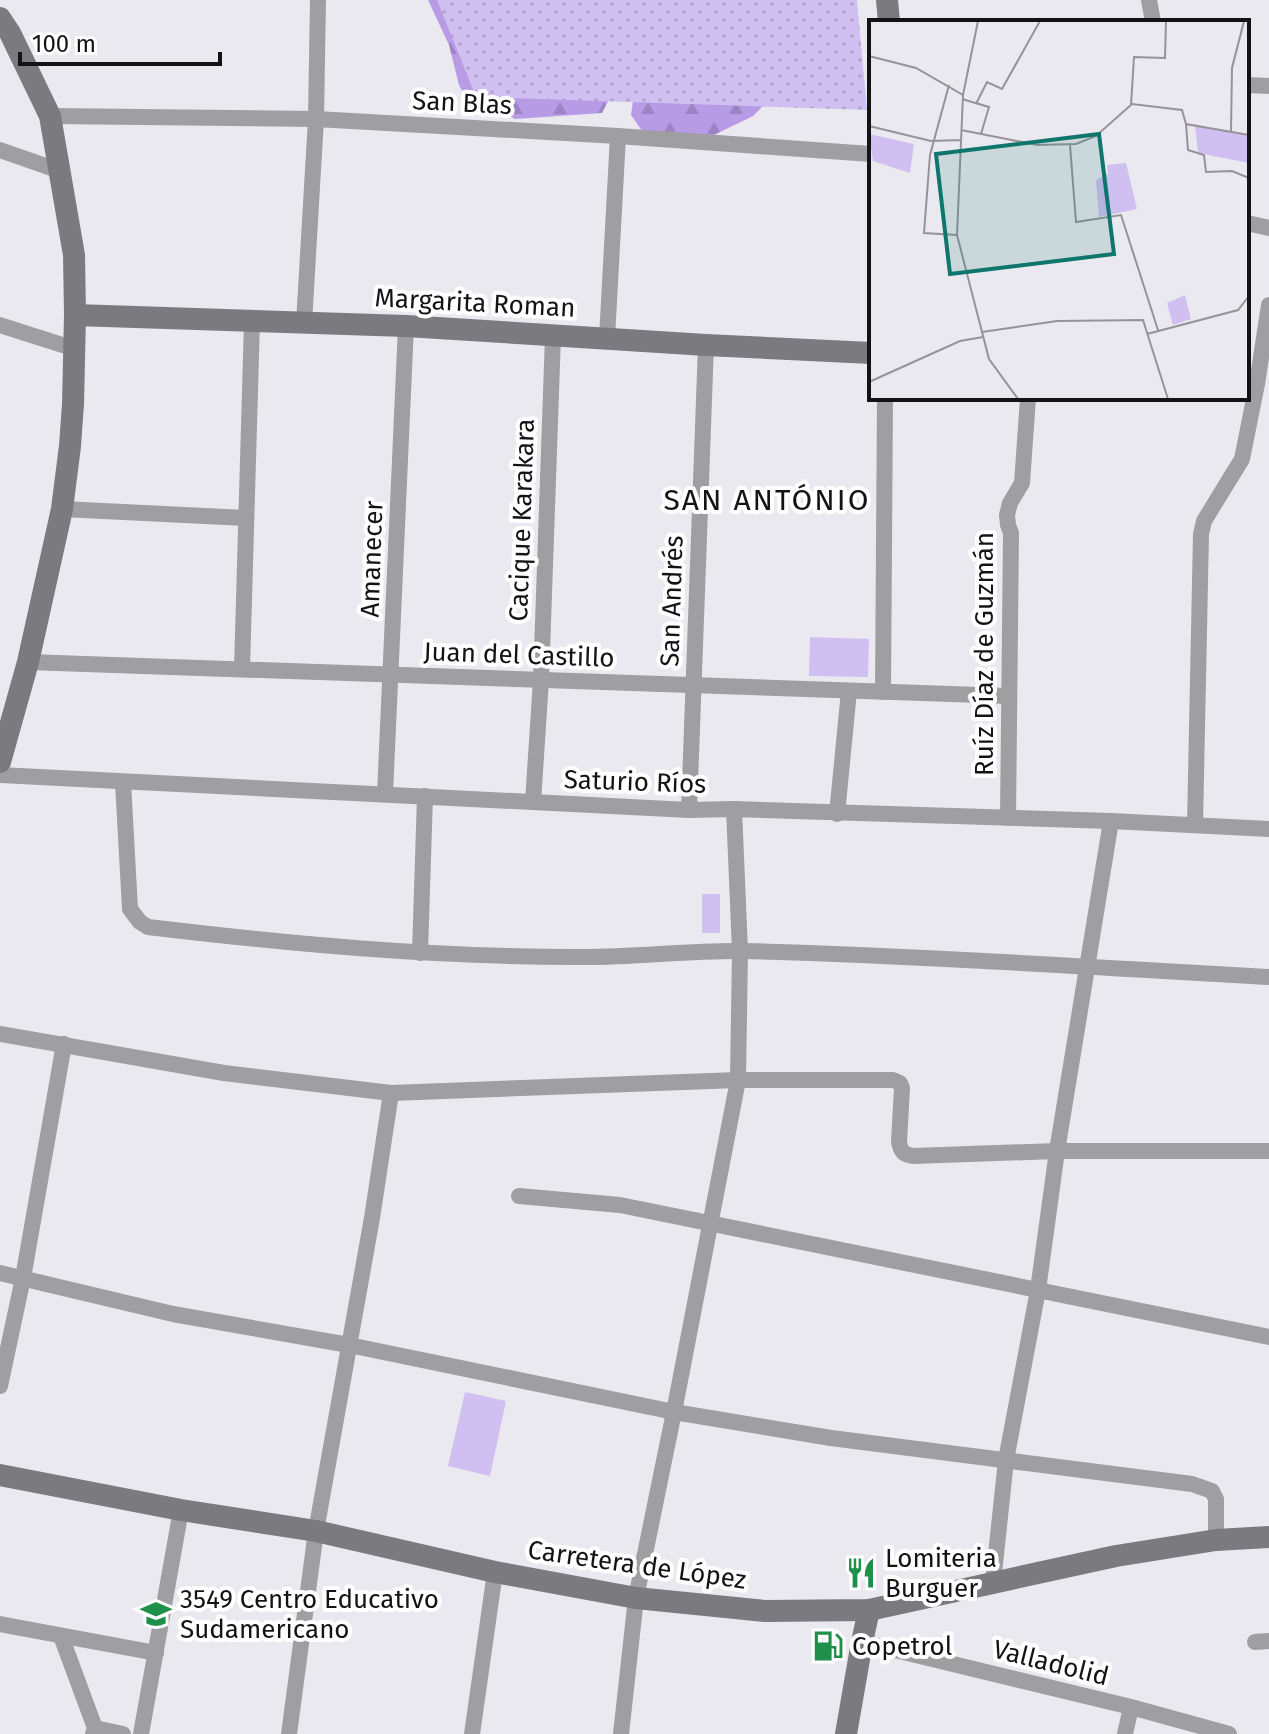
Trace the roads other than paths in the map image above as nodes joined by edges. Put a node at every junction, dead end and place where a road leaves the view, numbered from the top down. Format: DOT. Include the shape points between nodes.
graph roads {
  1 [pos="318,0"];
  2 [pos="887,0"];
  3 [pos="1149,0"];
  4 [pos="0,18"];
  5 [pos="889,20"];
  6 [pos="1153,20"];
  7 [pos="1249,85"];
  8 [pos="1269,86"];
  9 [pos="50,116"];
  10 [pos="316,119"];
  11 [pos="618,136"];
  12 [pos="0,150"];
  13 [pos="869,154"];
  14 [pos="60,171"];
  15 [pos="1249,223"];
  16 [pos="1269,228"];
  17 [pos="1269,305"];
  18 [pos="75,315"];
  19 [pos="252,321"];
  20 [pos="304,323"];
  21 [pos="0,325"];
  22 [pos="406,326"];
  23 [pos="553,336"];
  24 [pos="607,338"];
  25 [pos="706,345"];
  26 [pos="75,349"];
  27 [pos="869,353"];
  28 [pos="1258,384"];
  29 [pos="885,400"];
  30 [pos="1028,400"];
  31 [pos="62,509"];
  32 [pos="246,518"];
  33 [pos="28,662"];
  34 [pos="242,669"];
  35 [pos="391,675"];
  36 [pos="541,680"];
  37 [pos="693,685"];
  38 [pos="849,691"];
  39 [pos="883,692"];
  40 [pos="1009,696"];
  41 [pos="0,762"];
  42 [pos="0,775"];
  43 [pos="123,782"];
  44 [pos="385,794"];
  45 [pos="425,796"];
  46 [pos="533,802"];
  47 [pos="734,809"];
  48 [pos="689,810"];
  49 [pos="837,814"];
  50 [pos="1008,818"];
  51 [pos="1111,821"];
  52 [pos="1195,825"];
  53 [pos="1269,829"];
  54 [pos="740,951"];
  55 [pos="420,953"];
  56 [pos="1086,967"];
  57 [pos="1269,977"];
  58 [pos="0,1034"];
  59 [pos="64,1044"];
  60 [pos="738,1080"];
  61 [pos="391,1093"];
  62 [pos="1057,1151"];
  63 [pos="1269,1151"];
  64 [pos="519,1196"];
  65 [pos="710,1223"];
  66 [pos="0,1273"];
  67 [pos="23,1278"];
  68 [pos="1038,1290"];
  69 [pos="1269,1337"];
  70 [pos="349,1345"];
  71 [pos="0,1386"];
  72 [pos="674,1412"];
  73 [pos="1006,1460"];
  74 [pos="0,1475"];
  75 [pos="181,1510"];
  76 [pos="316,1531"];
  77 [pos="1269,1537"];
  78 [pos="1216,1540"];
  79 [pos="495,1572"];
  80 [pos="993,1583"];
  81 [pos="636,1598"];
  82 [pos="869,1610"];
  83 [pos="0,1624"];
  84 [pos="61,1636"];
  85 [pos="862,1642"];
  86 [pos="156,1653"];
  87 [pos="1131,1707"];
  88 [pos="94,1731"];
  89 [pos="123,1734"];
  90 [pos="141,1734"];
  91 [pos="289,1734"];
  92 [pos="472,1734"];
  93 [pos="621,1734"];
  94 [pos="846,1734"];
  95 [pos="1125,1734"];
  96 [pos="1229,1734"];
  1 -- 10 [label="street"];
  2 -- 5 [label="main road"];
  3 -- 6 [label="street"];
  4 -- 9 [label="main road"];
  7 -- 8 [label="street"];
  9 -- 10 [label="street, San Blas"];
  9 -- 14 [label="main road"];
  10 -- 11 [label="street, San Blas"];
  10 -- 20 [label="street"];
  11 -- 13 [label="street, San Blas"];
  11 -- 24 [label="street"];
  12 -- 14 [label="street"];
  14 -- 18 [label="main road" via="74,255"];
  15 -- 16 [label="street"];
  17 -- 28 [label="street"];
  18 -- 19 [label="main road, Margarita Roman"];
  18 -- 26 [label="main road"];
  19 -- 20 [label="main road, Margarita Roman"];
  19 -- 32 [label="street"];
  20 -- 22 [label="main road, Margarita Roman"];
  21 -- 26 [label="street"];
  22 -- 23 [label="main road, Margarita Roman"];
  22 -- 35 [label="street, Amanecer"];
  23 -- 24 [label="main road, Margarita Roman"];
  23 -- 36 [label="street, Cacique Karakara"];
  24 -- 25 [label="main road, Margarita Roman"];
  25 -- 27 [label="main road, Margarita Roman"];
  25 -- 37 [label="street, San Andrés"];
  26 -- 31 [label="main road"];
  28 -- 52 [label="street" via="1242,459 1201,534"];
  29 -- 39 [label="street"];
  30 -- 40 [label="street, Ruíz Díaz de Guzmán" via="1022,483 1007,515"];
  31 -- 32 [label="street"];
  31 -- 33 [label="main road"];
  32 -- 34 [label="street"];
  33 -- 34 [label="street, Juan del Castillo"];
  33 -- 41 [label="main road"];
  34 -- 35 [label="street, Juan del Castillo"];
  35 -- 36 [label="street, Juan del Castillo"];
  35 -- 44 [label="street, Amanecer"];
  36 -- 37 [label="street, Juan del Castillo"];
  36 -- 46 [label="street, Cacique Karakara"];
  37 -- 38 [label="street, Juan del Castillo"];
  37 -- 48 [label="street, San Andrés"];
  38 -- 39 [label="street, Juan del Castillo"];
  38 -- 49 [label="street"];
  39 -- 40 [label="street, Juan del Castillo"];
  40 -- 50 [label="street, Ruíz Díaz de Guzmán"];
  42 -- 43 [label="street, Saturio Ríos"];
  43 -- 44 [label="street, Saturio Ríos"];
  43 -- 55 [label="street" via="130,909 148,927"];
  44 -- 45 [label="street, Saturio Ríos"];
  45 -- 46 [label="street, Saturio Ríos"];
  45 -- 55 [label="street"];
  46 -- 48 [label="street, Saturio Ríos"];
  47 -- 48 [label="street, Saturio Ríos"];
  47 -- 49 [label="street, Saturio Ríos"];
  47 -- 54 [label="street"];
  49 -- 50 [label="street, Saturio Ríos"];
  50 -- 51 [label="street, Saturio Ríos"];
  51 -- 52 [label="street, Saturio Ríos"];
  51 -- 56 [label="street"];
  52 -- 53 [label="street, Saturio Ríos"];
  54 -- 55 [label="street" via="577,957"];
  54 -- 56 [label="street"];
  54 -- 60 [label="street"];
  56 -- 57 [label="street"];
  56 -- 62 [label="street"];
  58 -- 59 [label="street"];
  59 -- 61 [label="street" via="224,1073"];
  59 -- 67 [label="street"];
  60 -- 61 [label="street"];
  60 -- 62 [label="street" via="897,1081 902,1088 899,1142 905,1155"];
  60 -- 65 [label="street"];
  61 -- 70 [label="street"];
  62 -- 63 [label="street"];
  62 -- 68 [label="street"];
  64 -- 65 [label="street" via="620,1205"];
  65 -- 68 [label="street"];
  65 -- 72 [label="street"];
  66 -- 67 [label="street"];
  67 -- 70 [label="street" via="173,1314"];
  67 -- 71 [label="street"];
  68 -- 69 [label="street"];
  68 -- 73 [label="street"];
  70 -- 72 [label="street"];
  70 -- 76 [label="street"];
  72 -- 73 [label="street"];
  72 -- 81 [label="street"];
  73 -- 78 [label="street" via="1203,1487 1216,1499"];
  73 -- 80 [label="street"];
  74 -- 75 [label="main road, Carretera de López"];
  75 -- 76 [label="main road, Carretera de López"];
  75 -- 86 [label="street"];
  76 -- 79 [label="main road, Carretera de López"];
  76 -- 91 [label="street"];
  77 -- 78 [label="main road, Carretera de López"];
  78 -- 80 [label="main road, Carretera de López"];
  79 -- 81 [label="main road, Carretera de López"];
  79 -- 92 [label="street"];
  80 -- 82 [label="main road, Carretera de López"];
  81 -- 82 [label="main road, Carretera de López" via="765,1611"];
  81 -- 93 [label="street"];
  82 -- 85 [label="main road"];
  83 -- 84 [label="street"];
  84 -- 86 [label="street"];
  84 -- 88 [label="street"];
  85 -- 87 [label="street, Valladolid"];
  85 -- 94 [label="main road"];
  86 -- 90 [label="street"];
  87 -- 95 [label="street"];
  87 -- 96 [label="street, Valladolid"];
  88 -- 89 [label="street"];
}
